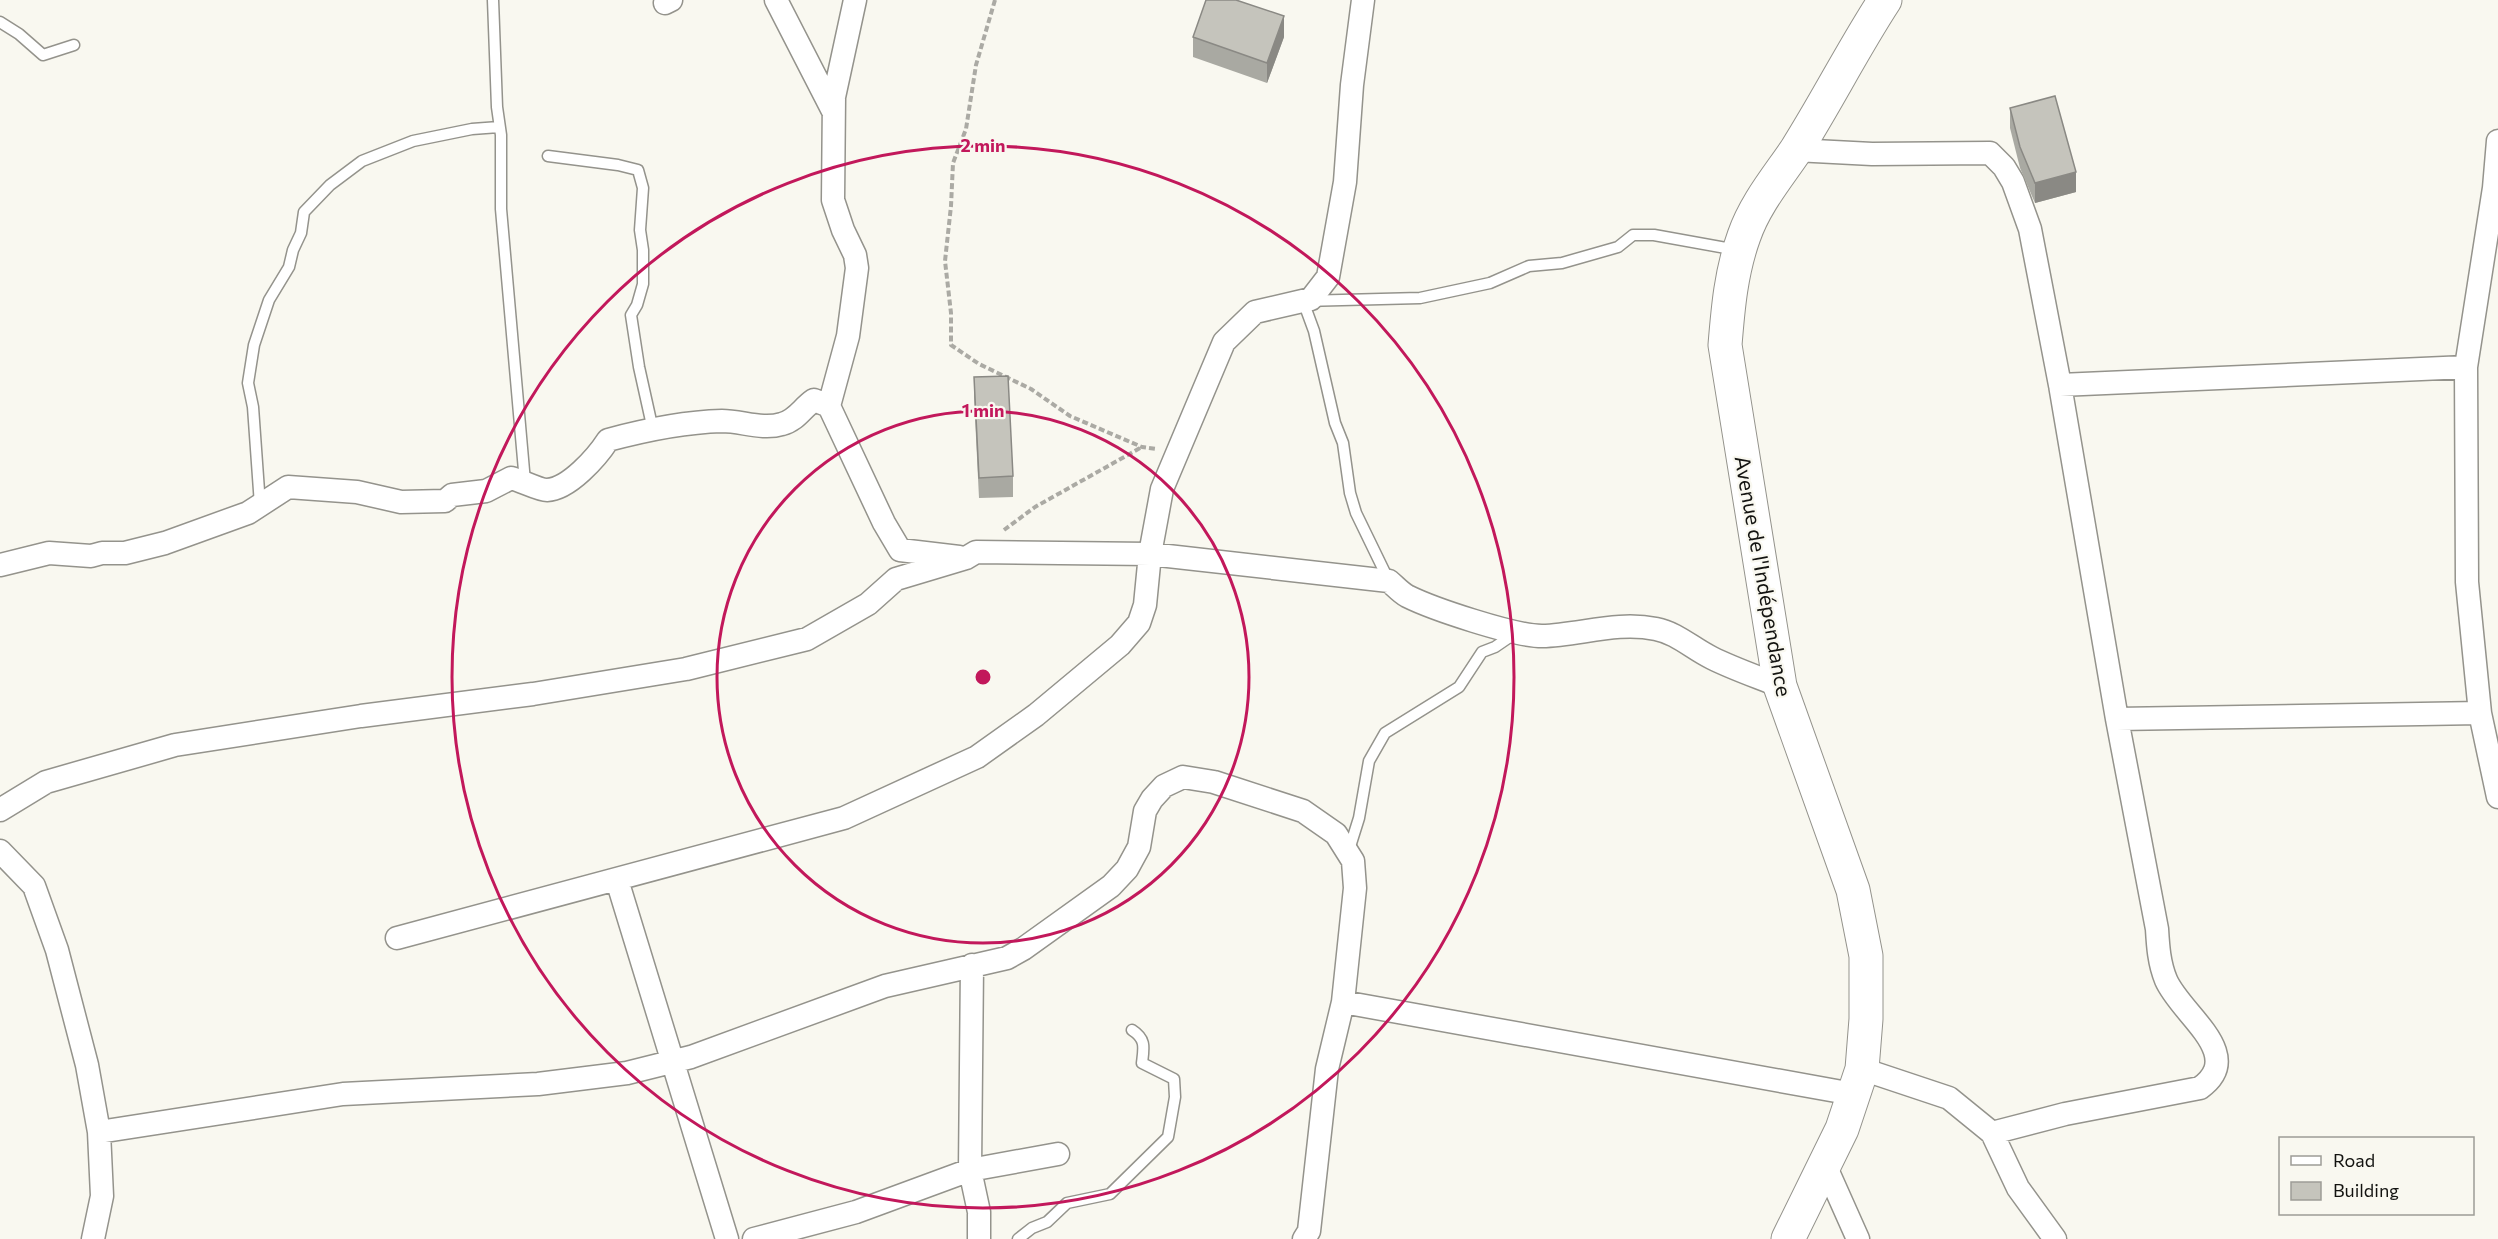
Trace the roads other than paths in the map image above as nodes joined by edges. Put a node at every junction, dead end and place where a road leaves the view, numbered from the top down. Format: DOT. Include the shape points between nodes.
graph roads {
  1 [pos="493,0"];
  2 [pos="776,0"];
  3 [pos="855,0"];
  4 [pos="1363,0"];
  5 [pos="1884,0"];
  6 [pos="0,22"];
  7 [pos="74,45"];
  8 [pos="834,112"];
  9 [pos="500,128"];
  10 [pos="2498,141"];
  11 [pos="1795,150"];
  12 [pos="548,156"];
  13 [pos="1740,251"];
  14 [pos="1303,301"];
  15 [pos="2466,367"];
  16 [pos="2060,385"];
  17 [pos="829,406"];
  18 [pos="653,430"];
  19 [pos="525,482"];
  20 [pos="260,505"];
  21 [pos="897,544"];
  22 [pos="1150,554"];
  23 [pos="971,555"];
  24 [pos="0,565"];
  25 [pos="1389,581"];
  26 [pos="885,589"];
  27 [pos="1516,632"];
  28 [pos="1780,686"];
  29 [pos="2480,713"];
  30 [pos="2117,719"];
  31 [pos="2498,797"];
  32 [pos="0,810"];
  33 [pos="0,851"];
  34 [pos="1348,853"];
  35 [pos="617,880"];
  36 [pos="398,938"];
  37 [pos="972,965"];
  38 [pos="1343,1002"];
  39 [pos="1132,1030"];
  40 [pos="673,1062"];
  41 [pos="1857,1081"];
  42 [pos="99,1132"];
  43 [pos="1992,1133"];
  44 [pos="1058,1154"];
  45 [pos="1825,1165"];
  46 [pos="970,1170"];
  47 [pos="93,1239"];
  48 [pos="727,1239"];
  49 [pos="754,1239"];
  50 [pos="979,1239"];
  51 [pos="1018,1239"];
  52 [pos="1304,1239"];
  53 [pos="1788,1239"];
  54 [pos="1858,1239"];
  55 [pos="2055,1239"];
  1 -- 9 [label="lane"];
  2 -- 8 [label="street"];
  3 -- 8 [label="street"];
  4 -- 14 [label="street" via="1345,182 1328,278 1311,299"];
  5 -- 11 [label="highway, Avenue de l'Indépendance"];
  6 -- 7 [label="lane" via="43,55"];
  8 -- 17 [label="street" via="833,200 857,268 848,336"];
  9 -- 19 [label="lane" via="501,209"];
  9 -- 20 [label="lane" via="472,129 413,141 362,161 330,185 304,212 289,267 269,300 254,345 248,383"];
  10 -- 15 [label="street"];
  11 -- 13 [label="highway, Avenue de l'Indépendance" via="1765,192"];
  11 -- 16 [label="street" via="1990,153 2013,182 2030,229"];
  12 -- 18 [label="lane" via="638,170 643,188 643,284 631,315"];
  13 -- 14 [label="lane" via="1654,235 1633,235 1618,248 1562,263 1529,266 1490,283 1420,298"];
  13 -- 28 [label="highway, Avenue de l'Indépendance" via="1729,290 1725,345"];
  14 -- 22 [label="street" via="1255,312 1224,342 1162,489"];
  14 -- 25 [label="lane" via="1343,442 1356,513"];
  15 -- 16 [label="street"];
  15 -- 29 [label="street" via="2467,582"];
  16 -- 30 [label="street"];
  17 -- 18 [label="street" via="814,400 795,419 773,426 725,421"];
  17 -- 21 [label="street"];
  18 -- 19 [label="street" via="608,440 597,456 565,484 546,490"];
  19 -- 20 [label="street" via="511,478 486,491 452,495 445,501 401,502 357,492 288,487"];
  20 -- 24 [label="street" via="192,535 125,553 49,553"];
  21 -- 23 [label="street" via="900,550"];
  21 -- 26 [label="street"];
  22 -- 23 [label="street"];
  22 -- 25 [label="street"];
  22 -- 35 [label="street" via="1145,605 1139,623 1120,645 1036,715 977,757 844,819"];
  23 -- 26 [label="street" via="896,579"];
  25 -- 27 [label="street" via="1404,595"];
  26 -- 32 [label="street" via="868,604 807,639 686,669 175,745 46,782"];
  27 -- 28 [label="street" via="1542,636 1614,627 1658,629 1712,658"];
  27 -- 34 [label="lane" via="1482,652 1459,687 1385,733 1369,761"];
  28 -- 41 [label="highway, Avenue de l'Indépendance" via="1853,890 1866,956 1866,1019"];
  29 -- 30 [label="street"];
  29 -- 31 [label="street"];
  30 -- 43 [label="street" via="2157,929 2158,955 2167,981 2217,1053 2218,1069 2200,1088 2065,1114"];
  33 -- 42 [label="street" via="34,886 57,950 87,1065"];
  34 -- 37 [label="street" via="1336,834 1303,811 1214,782 1183,777 1164,786 1152,799 1144,812 1139,847 1127,869 1111,886 1023,949 1007,958"];
  34 -- 38 [label="street" via="1353,861 1355,888"];
  35 -- 36 [label="street"];
  35 -- 40 [label="street"];
  37 -- 40 [label="street" via="885,986"];
  37 -- 46 [label="street"];
  38 -- 41 [label="street"];
  38 -- 52 [label="street" via="1327,1070 1309,1231"];
  39 -- 51 [label="lane" via="1144,1044 1142,1063 1174,1079 1168,1137 1110,1194 1067,1203 1047,1222"];
  40 -- 42 [label="street" via="627,1073 538,1084 343,1094"];
  40 -- 48 [label="street"];
  41 -- 43 [label="street" via="1949,1098"];
  41 -- 45 [label="highway, Avenue de l'Indépendance" via="1842,1129"];
  42 -- 47 [label="street" via="102,1196"];
  43 -- 55 [label="street" via="2018,1188"];
  44 -- 46 [label="street"];
  45 -- 53 [label="highway, Avenue de l'Indépendance"];
  45 -- 54 [label="street"];
  46 -- 49 [label="street" via="856,1212"];
  46 -- 50 [label="street" via="979,1212"];
}
